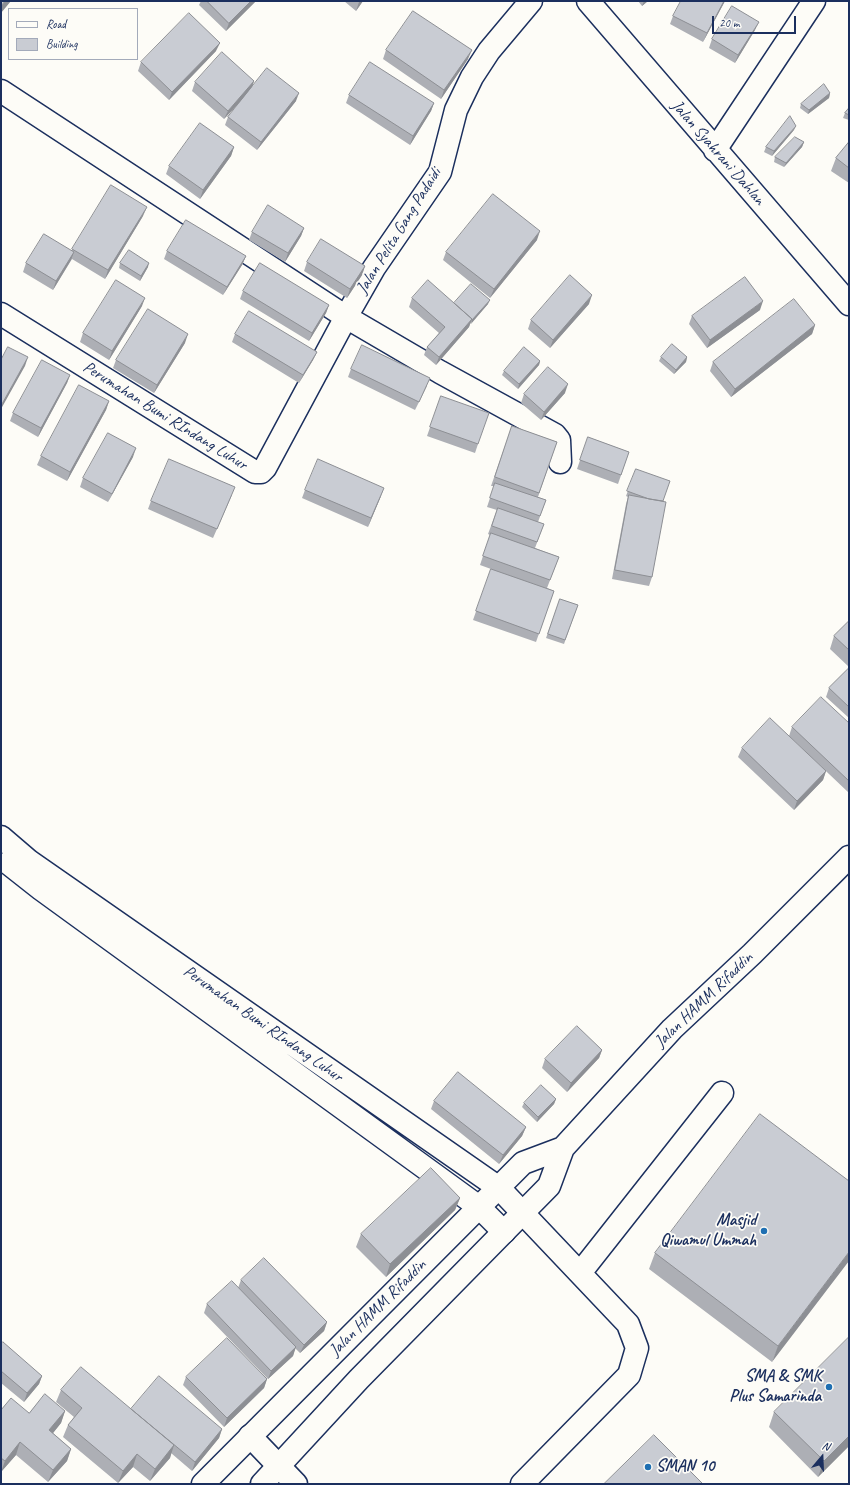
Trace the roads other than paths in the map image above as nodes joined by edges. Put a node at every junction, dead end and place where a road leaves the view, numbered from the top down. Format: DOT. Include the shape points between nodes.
graph roads {
  1 [pos="531,1"];
  2 [pos="588,1"];
  3 [pos="814,1"];
  4 [pos="1,91"];
  5 [pos="715,150"];
  6 [pos="849,304"];
  7 [pos="1,314"];
  8 [pos="346,317"];
  9 [pos="560,462"];
  10 [pos="1,837"];
  11 [pos="1,857"];
  12 [pos="849,857"];
  13 [pos="722,1094"];
  14 [pos="563,1148"];
  15 [pos="499,1188"];
  16 [pos="479,1206"];
  17 [pos="523,1213"];
  18 [pos="504,1232"];
  19 [pos="580,1273"];
  20 [pos="250,1436"];
  21 [pos="279,1467"];
  22 [pos="203,1484"];
  23 [pos="262,1484"];
  24 [pos="296,1484"];
  25 [pos="522,1484"];
  1 -- 8 [label="street, Jalan Pelita Gang Padaidi" via="489,51 472,77 456,110 440,172 378,263"];
  2 -- 5 [label="street, Jalan Syahrani Dahlan"];
  3 -- 5 [label="street"];
  4 -- 8 [label="street"];
  5 -- 6 [label="street, Jalan Syahrani Dahlan"];
  7 -- 8 [label="street, Perumahan Bumi RIndang Luhur" via="258,472 265,468"];
  8 -- 9 [label="street" via="556,435 559,440"];
  10 -- 15 [label="street, Perumahan Bumi RIndang Luhur" via="29,861"];
  11 -- 16 [label="street" via="41,889"];
  12 -- 14 [label="street, Jalan HAMM Rifaddin" via="672,1029"];
  13 -- 19 [label="street"];
  14 -- 15 [label="street, Jalan HAMM Rifaddin" via="523,1163"];
  14 -- 17 [label="street, Jalan HAMM Rifaddin" via="549,1186"];
  15 -- 16 [label="street, Jalan HAMM Rifaddin"];
  15 -- 17 [label="street, Perumahan Bumi RIndang Luhur"];
  16 -- 18 [label="street"];
  16 -- 20 [label="street, Jalan HAMM Rifaddin"];
  17 -- 18 [label="street, Jalan HAMM Rifaddin"];
  17 -- 19 [label="street, Perumahan Bumi RIndang Luhur"];
  18 -- 21 [label="street, Jalan HAMM Rifaddin" via="359,1379"];
  19 -- 25 [label="street, Perumahan Bumi RIndang Luhur" via="628,1324 637,1348 630,1375"];
  20 -- 21 [label="street"];
  20 -- 22 [label="street, Jalan HAMM Rifaddin"];
  21 -- 23 [label="street, Jalan HAMM Rifaddin"];
  21 -- 24 [label="street"];
}
